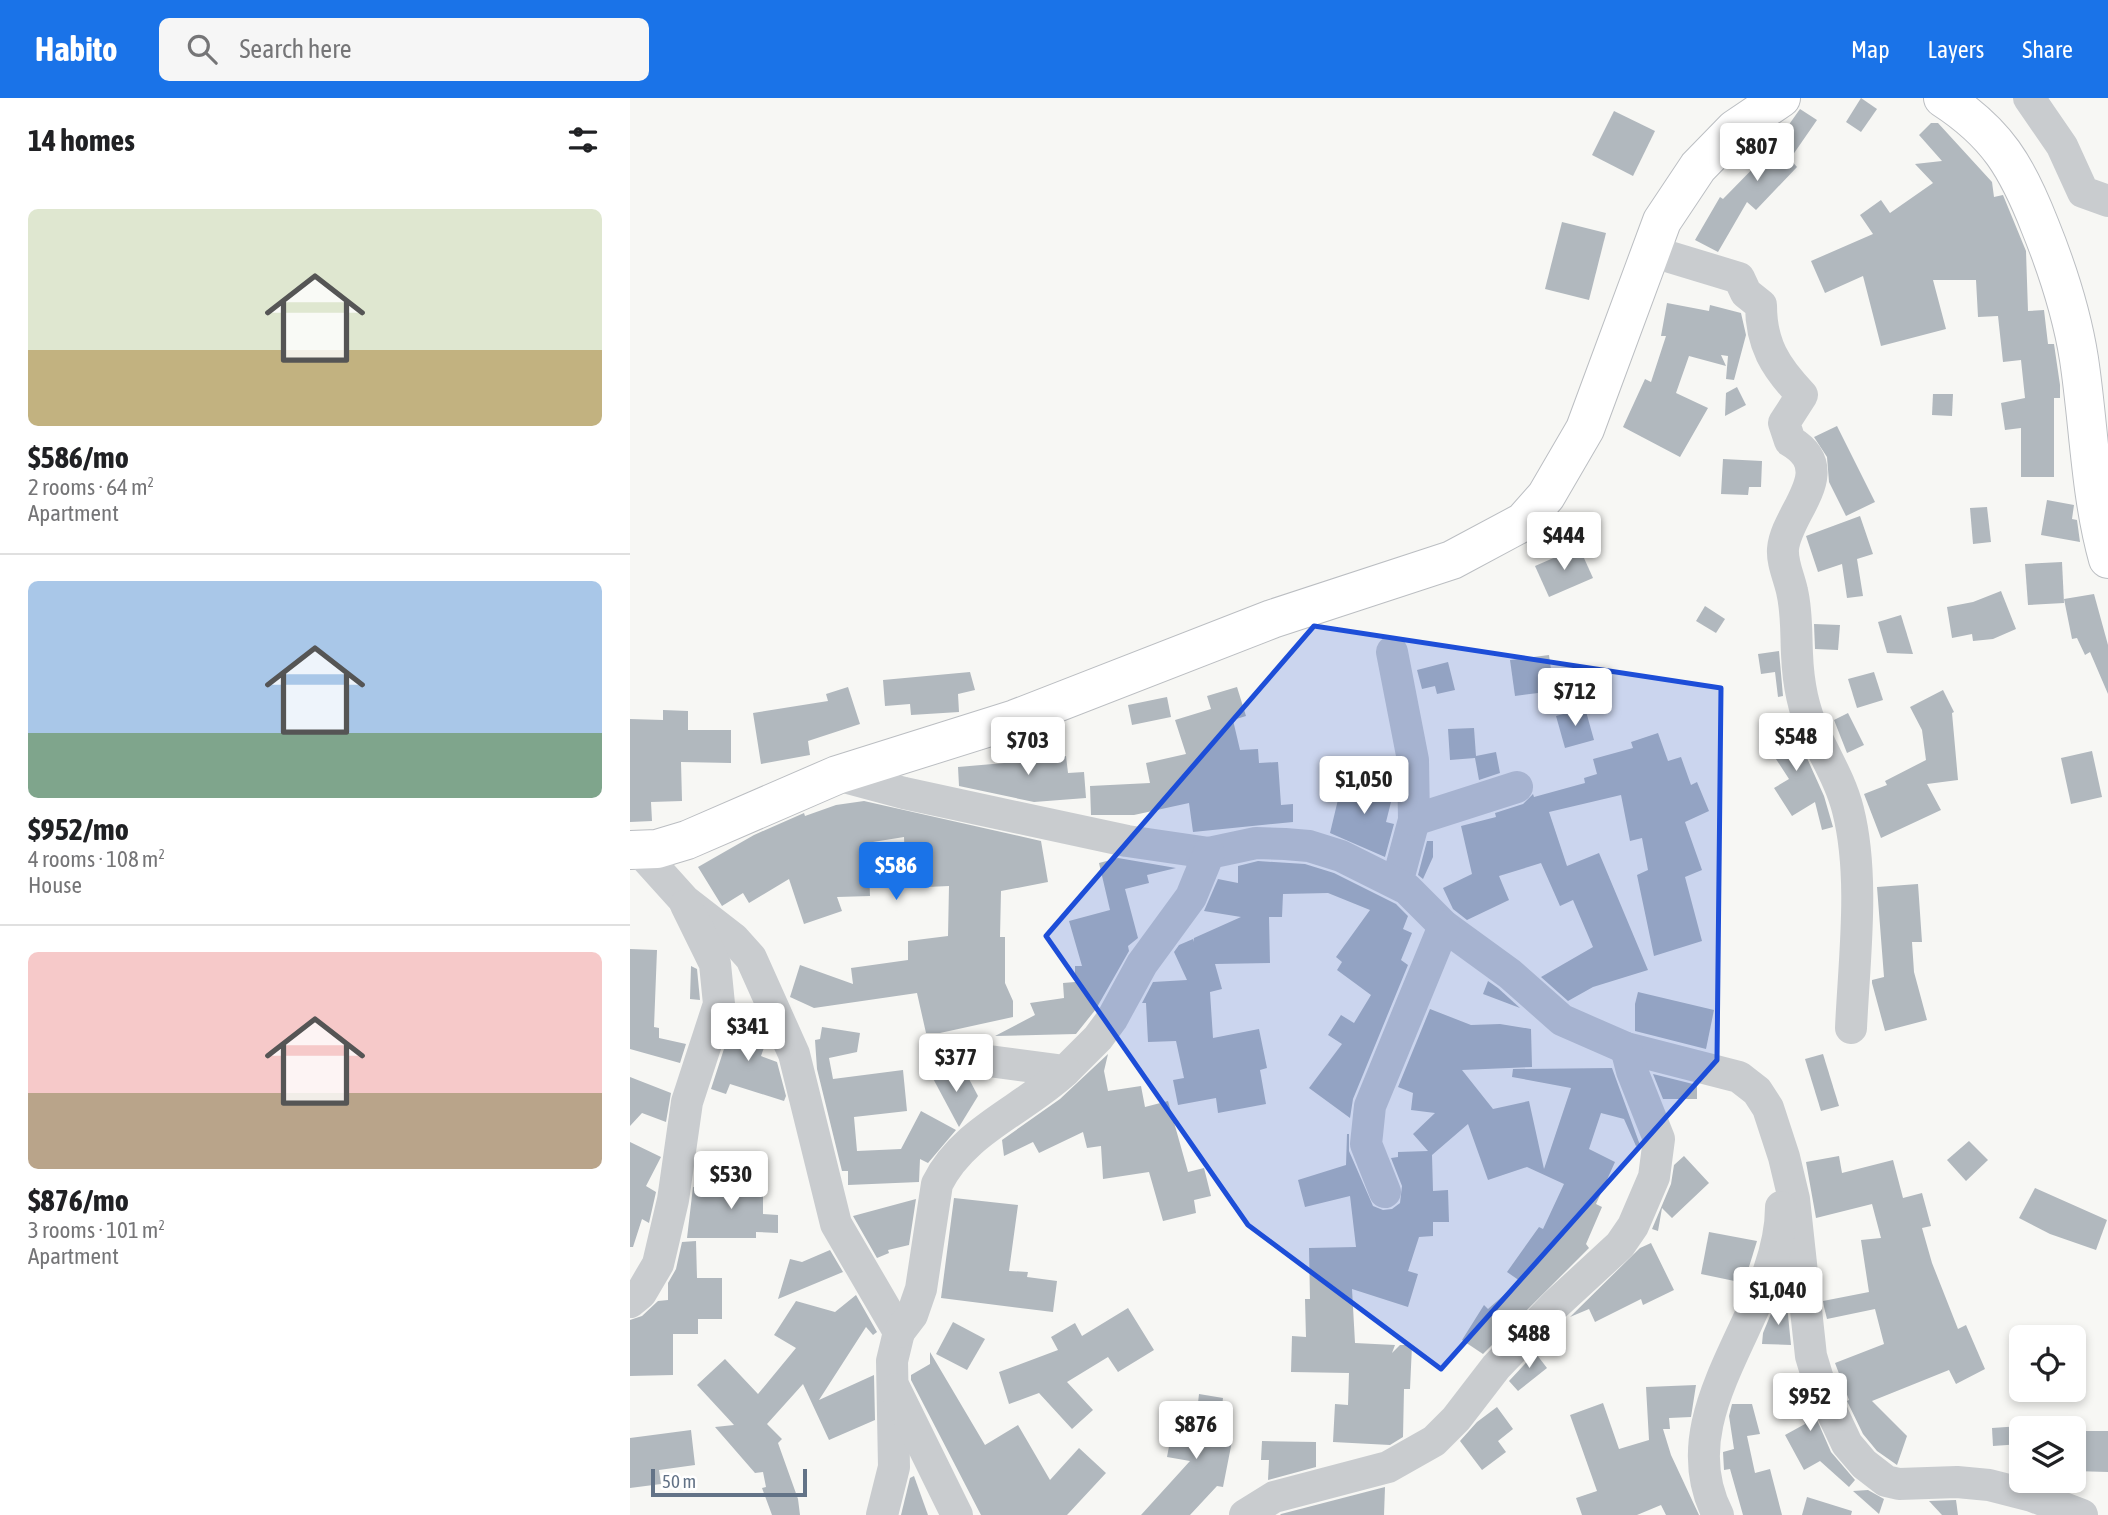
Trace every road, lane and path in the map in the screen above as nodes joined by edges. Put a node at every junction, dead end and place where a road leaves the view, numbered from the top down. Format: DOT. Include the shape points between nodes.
graph roads {
  1 [pos="1781,98"];
  2 [pos="1942,98"];
  3 [pos="2029,98"];
  4 [pos="2108,201"];
  5 [pos="1650,251"];
  6 [pos="2108,559"];
  7 [pos="1392,652"];
  8 [pos="837,775"];
  9 [pos="1517,787"];
  10 [pos="1415,820"];
  11 [pos="634,850"];
  12 [pos="1209,853"];
  13 [pos="1397,883"];
  14 [pos="685,901"];
  15 [pos="1444,926"];
  16 [pos="1851,1028"];
  17 [pos="1626,1048"];
  18 [pos="936,1054"];
  19 [pos="1065,1071"];
  20 [pos="1782,1150"];
  21 [pos="1385,1192"];
  22 [pos="630,1302"];
  23 [pos="898,1332"];
  24 [pos="892,1382"];
  25 [pos="882,1515"];
  26 [pos="957,1515"];
  27 [pos="1245,1515"];
  28 [pos="1718,1515"];
  29 [pos="2082,1515"];
  1 -- 5 [label="main road" via="1735,129 1698,167 1662,221"];
  2 -- 6 [label="main road" via="1998,143 2022,179 2045,238 2078,356"];
  3 -- 4 [label="street" via="2062,146 2083,192"];
  5 -- 8 [label="main road" via="1585,429 1546,496 1523,522 1452,559 1272,619 1015,719"];
  5 -- 16 [label="street" via="1739,278 1745,293 1761,305 1761,332 1781,373 1802,395 1784,423 1790,441 1801,447 1810,463 1810,489 1783,552 1797,618 1797,655 1806,711 1844,796 1853,838 1856,924"];
  7 -- 10 [label="street" via="1413,760"];
  8 -- 11 [label="main road" via="687,840"];
  8 -- 12 [label="street" via="1058,828"];
  9 -- 10 [label="street"];
  10 -- 13 [label="street"];
  11 -- 14 [label="street"];
  12 -- 13 [label="street" via="1256,844 1309,846 1360,863"];
  12 -- 19 [label="street" via="1191,897 1142,964 1112,1019"];
  13 -- 15 [label="street"];
  14 -- 22 [label="street" via="715,964 719,1004 687,1102 658,1264 641,1293"];
  14 -- 23 [label="street" via="734,939 763,982 794,1054 836,1224"];
  15 -- 17 [label="street" via="1510,974 1562,1020"];
  15 -- 21 [label="street" via="1370,1106 1366,1144"];
  17 -- 20 [label="street" via="1739,1077 1757,1091 1768,1108"];
  17 -- 27 [label="street" via="1660,1150 1643,1204 1620,1245 1555,1304 1434,1441 1388,1467 1274,1497"];
  18 -- 19 [label="street"];
  19 -- 23 [label="street" via="954,1154 934,1196 917,1304"];
  20 -- 28 [label="street" via="1776,1256 1712,1404 1703,1439 1708,1485"];
  20 -- 29 [label="street" via="1794,1199 1811,1356 1847,1444 1864,1464 1899,1484 1989,1485"];
  23 -- 24 [label="street"];
  24 -- 25 [label="street" via="894,1467"];
  24 -- 26 [label="street"];
}
